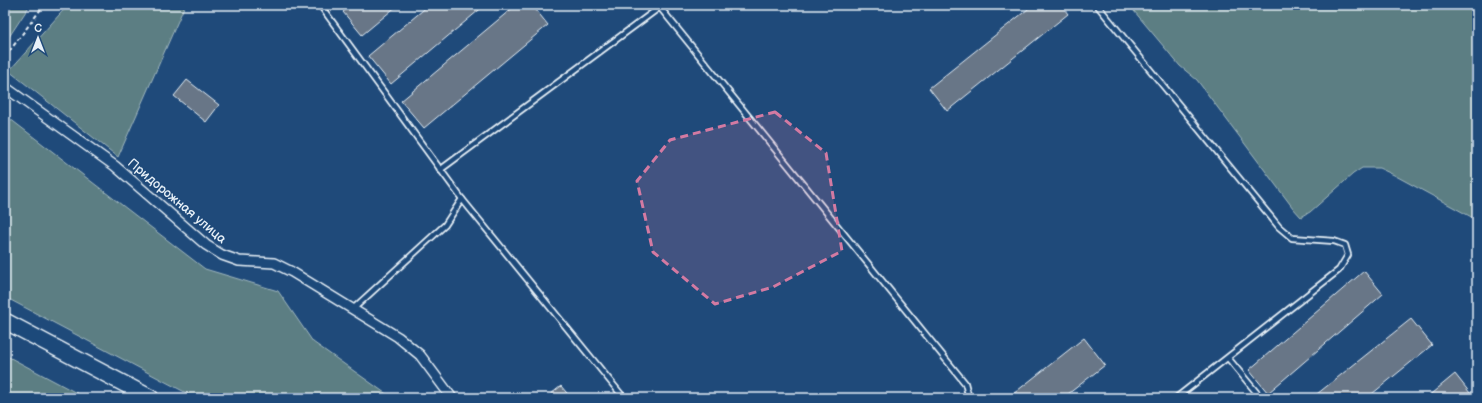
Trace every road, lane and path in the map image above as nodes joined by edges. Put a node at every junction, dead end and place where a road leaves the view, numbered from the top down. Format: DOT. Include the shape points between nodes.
graph roads {
  1 [pos="44,5"];
  2 [pos="320,5"];
  3 [pos="1097,5"];
  4 [pos="659,6"];
  5 [pos="5,57"];
  6 [pos="5,87"];
  7 [pos="440,170"];
  8 [pos="462,199"];
  9 [pos="354,309"];
  10 [pos="5,321"];
  11 [pos="1228,358"];
  12 [pos="1477,372"];
  13 [pos="1474,373"];
  14 [pos="151,398"];
  15 [pos="452,398"];
  16 [pos="624,398"];
  17 [pos="969,398"];
  18 [pos="1176,398"];
  19 [pos="1261,398"];
  1 -- 5 [label="path"];
  2 -- 7 [label="lane"];
  3 -- 11 [label="lane" via="1279,227 1292,238 1334,241 1345,246 1348,255 1340,270"];
  4 -- 7 [label="lane"];
  4 -- 17 [label="lane" via="965,384"];
  6 -- 9 [label="street, Придорожная улица" via="115,166 206,245 222,255 239,261 274,263"];
  7 -- 8 [label="lane"];
  8 -- 9 [label="lane" via="445,225"];
  8 -- 16 [label="lane"];
  9 -- 15 [label="street, Придорожная улица" via="398,337 420,355"];
  10 -- 14 [label="main road"];
  11 -- 18 [label="lane"];
  11 -- 19 [label="lane"];
  12 -- 13 [label="path"];
}
